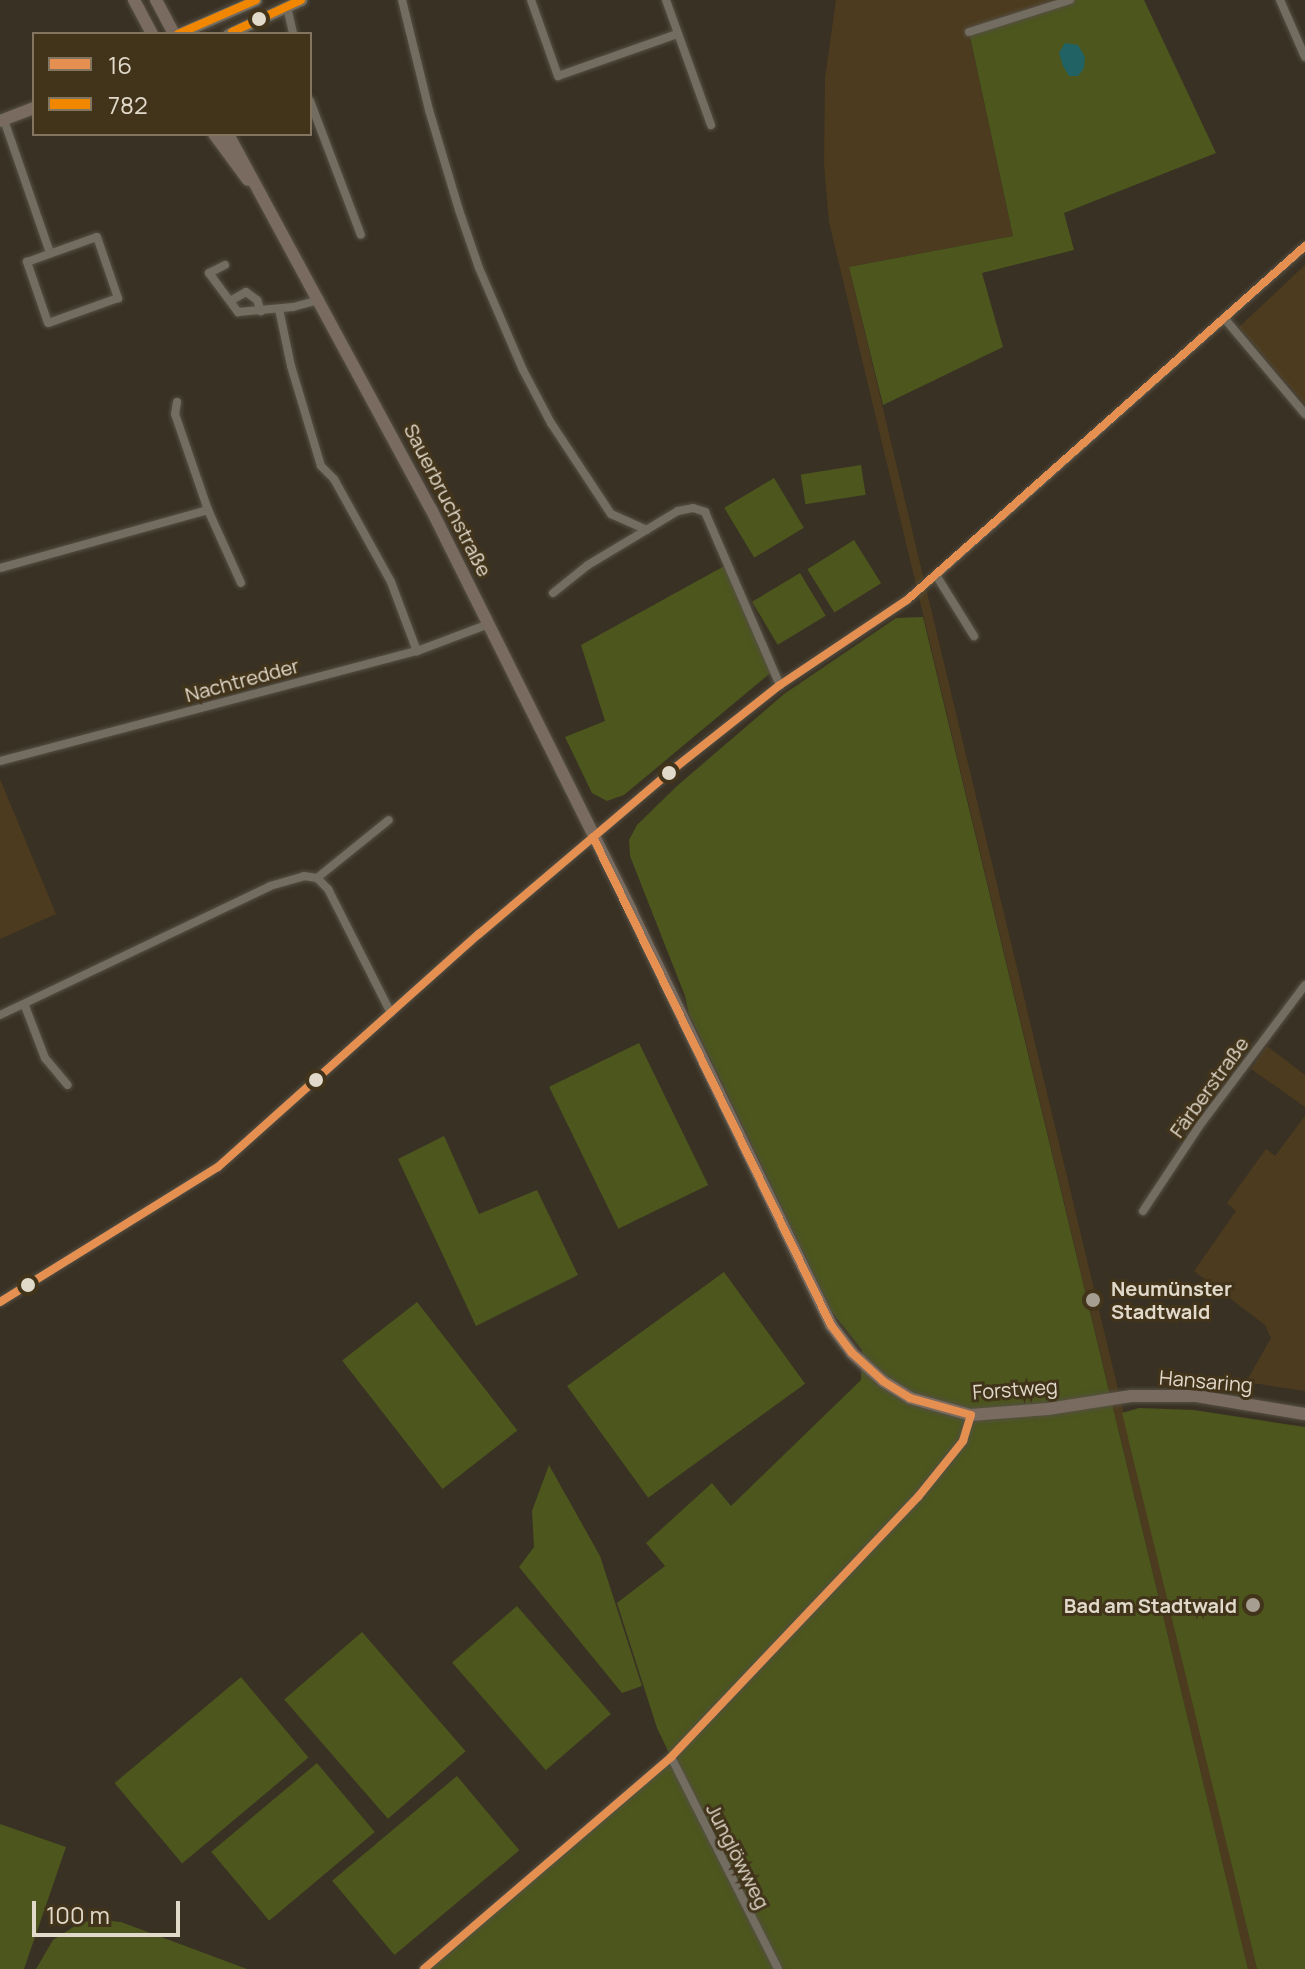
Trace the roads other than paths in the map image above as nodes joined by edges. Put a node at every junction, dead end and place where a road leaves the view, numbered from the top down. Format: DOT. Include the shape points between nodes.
graph roads {
  1 [pos="134,0"];
  2 [pos="156,0"];
  3 [pos="256,0"];
  4 [pos="301,0"];
  5 [pos="402,0"];
  6 [pos="531,0"];
  7 [pos="666,0"];
  8 [pos="1070,0"];
  9 [pos="1280,0"];
  10 [pos="287,7"];
  11 [pos="151,32"];
  12 [pos="175,32"];
  13 [pos="181,32"];
  14 [pos="232,32"];
  15 [pos="293,32"];
  16 [pos="969,32"];
  17 [pos="677,34"];
  18 [pos="1305,57"];
  19 [pos="312,106"];
  20 [pos="32,109"];
  21 [pos="2,120"];
  22 [pos="711,125"];
  23 [pos="216,136"];
  24 [pos="229,136"];
  25 [pos="255,187"];
  26 [pos="361,235"];
  27 [pos="1305,246"];
  28 [pos="50,253"];
  29 [pos="225,265"];
  30 [pos="232,300"];
  31 [pos="320,300"];
  32 [pos="279,309"];
  33 [pos="261,311"];
  34 [pos="1224,318"];
  35 [pos="177,402"];
  36 [pos="1305,414"];
  37 [pos="208,510"];
  38 [pos="647,530"];
  39 [pos="0,568"];
  40 [pos="936,575"];
  41 [pos="241,583"];
  42 [pos="553,593"];
  43 [pos="489,624"];
  44 [pos="974,636"];
  45 [pos="417,651"];
  46 [pos="780,685"];
  47 [pos="0,761"];
  48 [pos="389,820"];
  49 [pos="593,837"];
  50 [pos="317,878"];
  51 [pos="1305,985"];
  52 [pos="25,1006"];
  53 [pos="391,1013"];
  54 [pos="0,1015"];
  55 [pos="68,1085"];
  56 [pos="1143,1211"];
  57 [pos="1,1299"];
  58 [pos="1103,1400"];
  59 [pos="1305,1414"];
  60 [pos="971,1415"];
  61 [pos="671,1757"];
  62 [pos="424,1969"];
  63 [pos="778,1969"];
  1 -- 11 [label="main road"];
  2 -- 12 [label="main road"];
  3 -- 13 [label="street"];
  4 -- 10 [label="street"];
  5 -- 38 [label="street" via="437,139 479,268 551,423 611,514"];
  6 -- 17 [label="street" via="558,76"];
  7 -- 17 [label="street"];
  8 -- 16 [label="street"];
  9 -- 18 [label="street"];
  10 -- 14 [label="street"];
  10 -- 15 [label="street"];
  17 -- 22 [label="street"];
  19 -- 26 [label="street"];
  20 -- 21 [label="main road"];
  21 -- 28 [label="street"];
  23 -- 25 [label="main road, Sauerbruchstraße"];
  24 -- 25 [label="main road, Sauerbruchstraße"];
  25 -- 31 [label="main road, Sauerbruchstraße"];
  27 -- 34 [label="street"];
  28 -- 28 [label="street" via="97,237 118,298 48,323 27,262"];
  29 -- 30 [label="street" via="209,273"];
  30 -- 33 [label="street" via="238,312"];
  30 -- 33 [label="street" via="246,292"];
  31 -- 32 [label="street"];
  31 -- 43 [label="main road, Sauerbruchstraße"];
  32 -- 33 [label="street"];
  32 -- 45 [label="street" via="321,466 334,479 391,582"];
  34 -- 36 [label="street"];
  34 -- 40 [label="street"];
  35 -- 37 [label="street" via="175,414"];
  37 -- 39 [label="street"];
  37 -- 41 [label="street"];
  38 -- 42 [label="street"];
  38 -- 46 [label="street" via="678,511 705,512"];
  40 -- 44 [label="street"];
  40 -- 46 [label="street"];
  43 -- 45 [label="street, Nachtredder"];
  43 -- 49 [label="main road, Sauerbruchstraße"];
  45 -- 47 [label="street, Nachtredder"];
  46 -- 49 [label="street"];
  48 -- 50 [label="street"];
  49 -- 53 [label="street"];
  49 -- 60 [label="main road, Forstweg" via="831,1325 883,1381 910,1398"];
  50 -- 52 [label="street" via="304,876 270,886"];
  50 -- 53 [label="street" via="336,904"];
  51 -- 56 [label="street, Färberstraße"];
  52 -- 54 [label="street"];
  52 -- 55 [label="street" via="45,1058"];
  53 -- 57 [label="street" via="218,1167"];
  58 -- 59 [label="main road, Hansaring" via="1196,1396"];
  58 -- 60 [label="main road, Forstweg"];
  60 -- 61 [label="street" via="963,1441 918,1497"];
  61 -- 62 [label="street"];
  61 -- 63 [label="street, Junglöwweg"];
}
